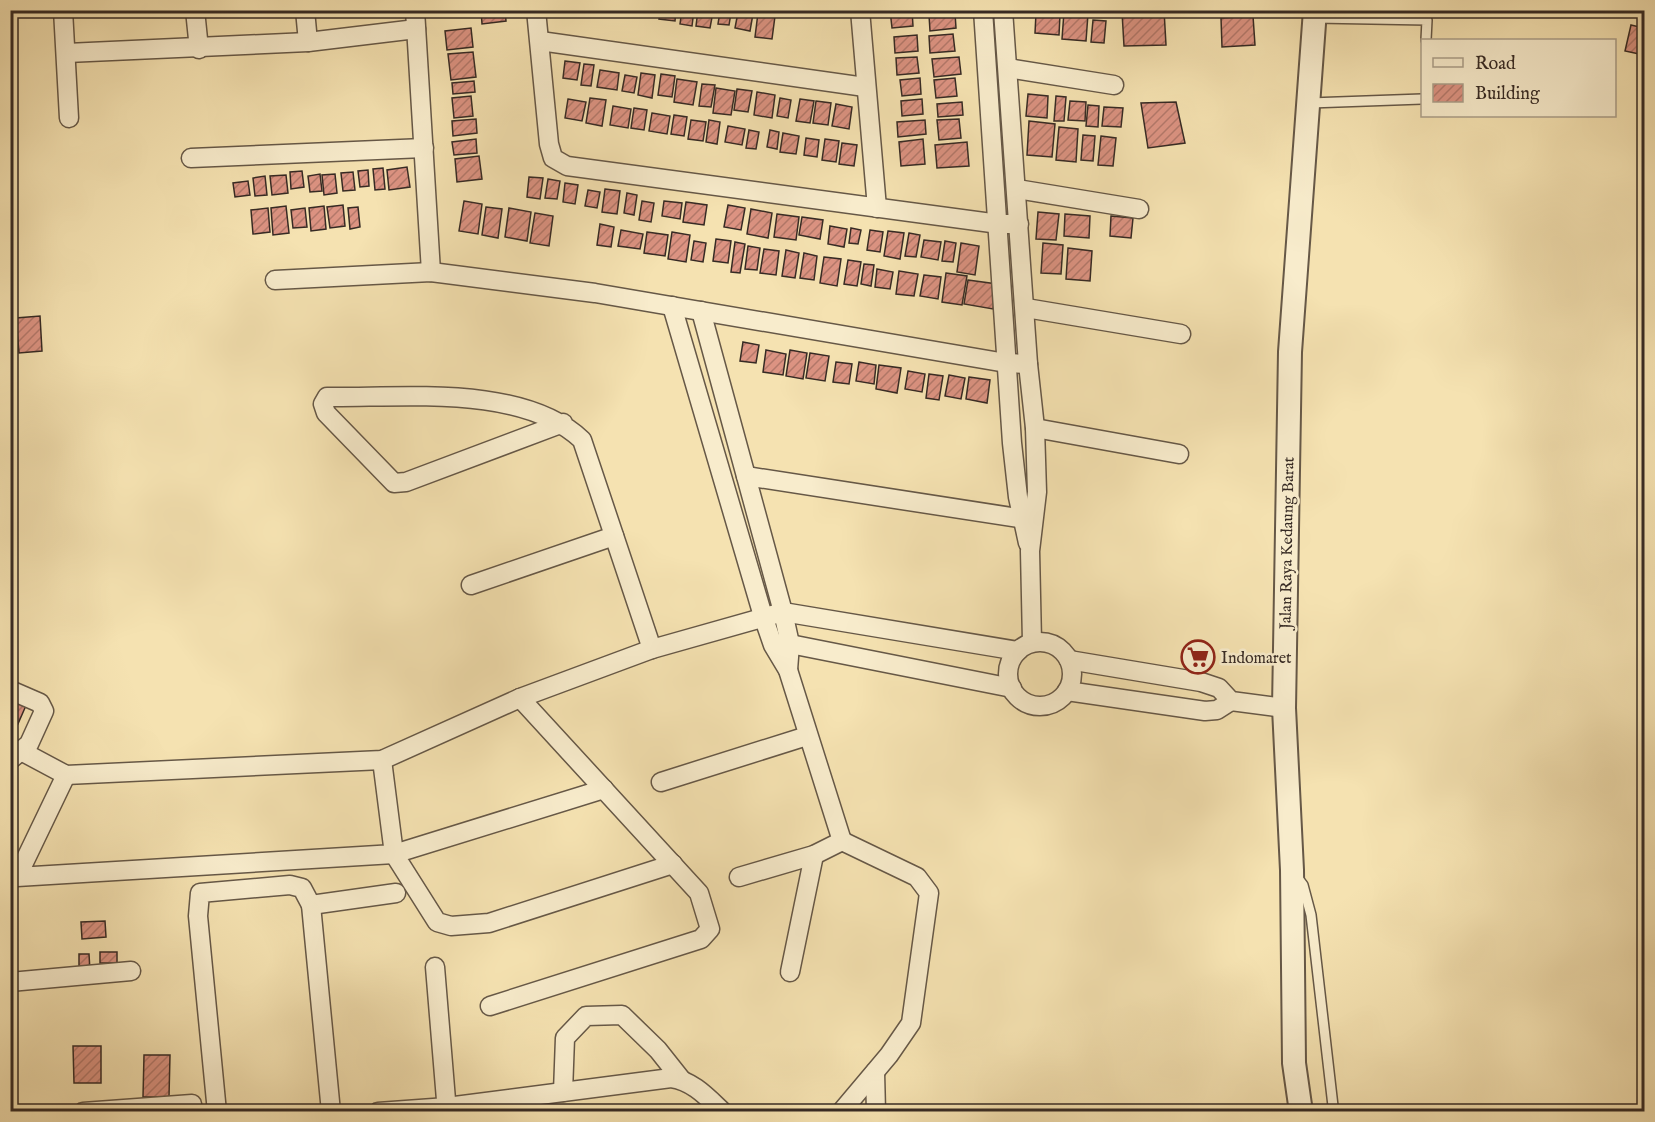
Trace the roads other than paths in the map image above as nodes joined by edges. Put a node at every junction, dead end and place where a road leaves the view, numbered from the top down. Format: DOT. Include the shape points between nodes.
graph roads {
  1 [pos="63,10"];
  2 [pos="195,10"];
  3 [pos="305,10"];
  4 [pos="415,10"];
  5 [pos="536,10"];
  6 [pos="860,10"];
  7 [pos="983,10"];
  8 [pos="1003,10"];
  9 [pos="1315,14"];
  10 [pos="416,29"];
  11 [pos="1426,39"];
  12 [pos="540,41"];
  13 [pos="308,42"];
  14 [pos="199,49"];
  15 [pos="67,53"];
  16 [pos="1008,68"];
  17 [pos="1114,86"];
  18 [pos="865,87"];
  19 [pos="1421,99"];
  20 [pos="1308,103"];
  21 [pos="69,117"];
  22 [pos="424,148"];
  23 [pos="191,158"];
  24 [pos="1017,189"];
  25 [pos="877,208"];
  26 [pos="1139,209"];
  27 [pos="999,224"];
  28 [pos="1019,224"];
  29 [pos="431,272"];
  30 [pos="275,280"];
  31 [pos="672,306"];
  32 [pos="1026,308"];
  33 [pos="701,311"];
  34 [pos="1180,334"];
  35 [pos="1006,363"];
  36 [pos="1028,364"];
  37 [pos="562,423"];
  38 [pos="1035,428"];
  39 [pos="1179,454"];
  40 [pos="746,476"];
  41 [pos="1029,520"];
  42 [pos="614,536"];
  43 [pos="471,585"];
  44 [pos="783,612"];
  45 [pos="763,616"];
  46 [pos="833,620"];
  47 [pos="782,644"];
  48 [pos="1025,647"];
  49 [pos="652,650"];
  50 [pos="832,652"];
  51 [pos="1069,660"];
  52 [pos="1012,688"];
  53 [pos="10,690"];
  54 [pos="1067,691"];
  55 [pos="520,698"];
  56 [pos="1231,701"];
  57 [pos="1284,708"];
  58 [pos="807,736"];
  59 [pos="16,756"];
  60 [pos="382,760"];
  61 [pos="66,775"];
  62 [pos="661,782"];
  63 [pos="604,789"];
  64 [pos="842,841"];
  65 [pos="394,854"];
  66 [pos="814,855"];
  67 [pos="672,864"];
  68 [pos="1292,870"];
  69 [pos="739,877"];
  70 [pos="396,893"];
  71 [pos="310,904"];
  72 [pos="435,967"];
  73 [pos="131,971"];
  74 [pos="790,972"];
  75 [pos="10,982"];
  76 [pos="490,1006"];
  77 [pos="875,1072"];
  78 [pos="681,1079"];
  79 [pos="563,1092"];
  80 [pos="192,1104"];
  81 [pos="1333,1106"];
  82 [pos="447,1109"];
  83 [pos="83,1112"];
  84 [pos="218,1112"];
  85 [pos="331,1112"];
  86 [pos="378,1112"];
  87 [pos="723,1112"];
  88 [pos="841,1112"];
  89 [pos="876,1112"];
  90 [pos="1301,1112"];
  1 -- 15 [label="street"];
  2 -- 14 [label="street"];
  3 -- 13 [label="street"];
  4 -- 10 [label="street"];
  5 -- 12 [label="street"];
  6 -- 18 [label="street"];
  7 -- 27 [label="street"];
  8 -- 16 [label="street"];
  9 -- 11 [label="lane" via="1427,20"];
  9 -- 20 [label="street, Jalan Raya Kedaung Barat"];
  10 -- 13 [label="street"];
  10 -- 22 [label="street"];
  12 -- 18 [label="street"];
  12 -- 25 [label="street" via="549,144 553,158 567,166"];
  13 -- 14 [label="street"];
  14 -- 15 [label="street"];
  15 -- 21 [label="street"];
  16 -- 17 [label="street"];
  16 -- 24 [label="street"];
  18 -- 25 [label="street"];
  19 -- 20 [label="lane"];
  20 -- 57 [label="street, Jalan Raya Kedaung Barat" via="1290,352"];
  22 -- 23 [label="street"];
  22 -- 29 [label="street"];
  24 -- 26 [label="street"];
  24 -- 28 [label="street"];
  25 -- 27 [label="street"];
  27 -- 28 [label="street"];
  27 -- 35 [label="street"];
  28 -- 32 [label="street"];
  29 -- 30 [label="street"];
  29 -- 31 [label="street"];
  31 -- 33 [label="street"];
  31 -- 45 [label="street"];
  32 -- 34 [label="street"];
  32 -- 36 [label="street"];
  33 -- 35 [label="street"];
  33 -- 40 [label="street"];
  35 -- 36 [label="street"];
  35 -- 41 [label="street" via="1012,443"];
  36 -- 38 [label="street"];
  37 -- 37 [label="street" via="406,482 394,483 326,414 323,404 327,397 479,398"];
  37 -- 42 [label="street" via="582,440"];
  38 -- 39 [label="street"];
  38 -- 41 [label="street"];
  40 -- 41 [label="street"];
  40 -- 44 [label="street"];
  41 -- 48 [label="street"];
  42 -- 43 [label="street"];
  42 -- 49 [label="street"];
  44 -- 45 [label="street"];
  44 -- 46 [label="street"];
  44 -- 47 [label="street"];
  45 -- 47 [label="street"];
  45 -- 49 [label="street"];
  46 -- 48 [label="street"];
  46 -- 50 [label="street"];
  47 -- 50 [label="street"];
  47 -- 58 [label="street"];
  48 -- 51 [label="street" via="1054,645"];
  48 -- 52 [label="street" via="1010,662"];
  49 -- 55 [label="street"];
  50 -- 52 [label="street"];
  51 -- 54 [label="street" via="1071,681"];
  51 -- 56 [label="street" via="1201,682 1219,688"];
  52 -- 54 [label="street" via="1018,697 1038,706 1059,700"];
  53 -- 59 [label="street" via="40,703 44,711 29,744"];
  54 -- 56 [label="street" via="1205,711 1216,710"];
  55 -- 60 [label="street"];
  55 -- 63 [label="street"];
  56 -- 57 [label="street"];
  57 -- 68 [label="street, Jalan Raya Kedaung Barat"];
  58 -- 62 [label="street"];
  58 -- 64 [label="street"];
  59 -- 61 [label="street"];
  60 -- 61 [label="street"];
  60 -- 65 [label="street"];
  61 -- 65 [label="street" via="17,877"];
  63 -- 65 [label="street"];
  63 -- 67 [label="street"];
  64 -- 66 [label="street"];
  64 -- 77 [label="street" via="916,877 929,893 911,1023"];
  65 -- 67 [label="street" via="437,922 451,927 489,923"];
  66 -- 69 [label="street"];
  66 -- 74 [label="street"];
  67 -- 76 [label="street" via="699,893 710,929 701,939"];
  68 -- 81 [label="lane" via="1303,885 1311,915"];
  68 -- 90 [label="street, Jalan Raya Kedaung Barat" via="1294,1062"];
  70 -- 71 [label="street"];
  71 -- 84 [label="street" via="302,888 290,885 200,893 198,916"];
  71 -- 85 [label="street"];
  72 -- 82 [label="street"];
  73 -- 75 [label="street"];
  77 -- 88 [label="street"];
  77 -- 89 [label="street"];
  78 -- 79 [label="street"];
  78 -- 79 [label="street" via="622,1015 586,1016 565,1038"];
  78 -- 87 [label="street"];
  79 -- 82 [label="street"];
  80 -- 83 [label="street"];
  82 -- 86 [label="street"];
}
